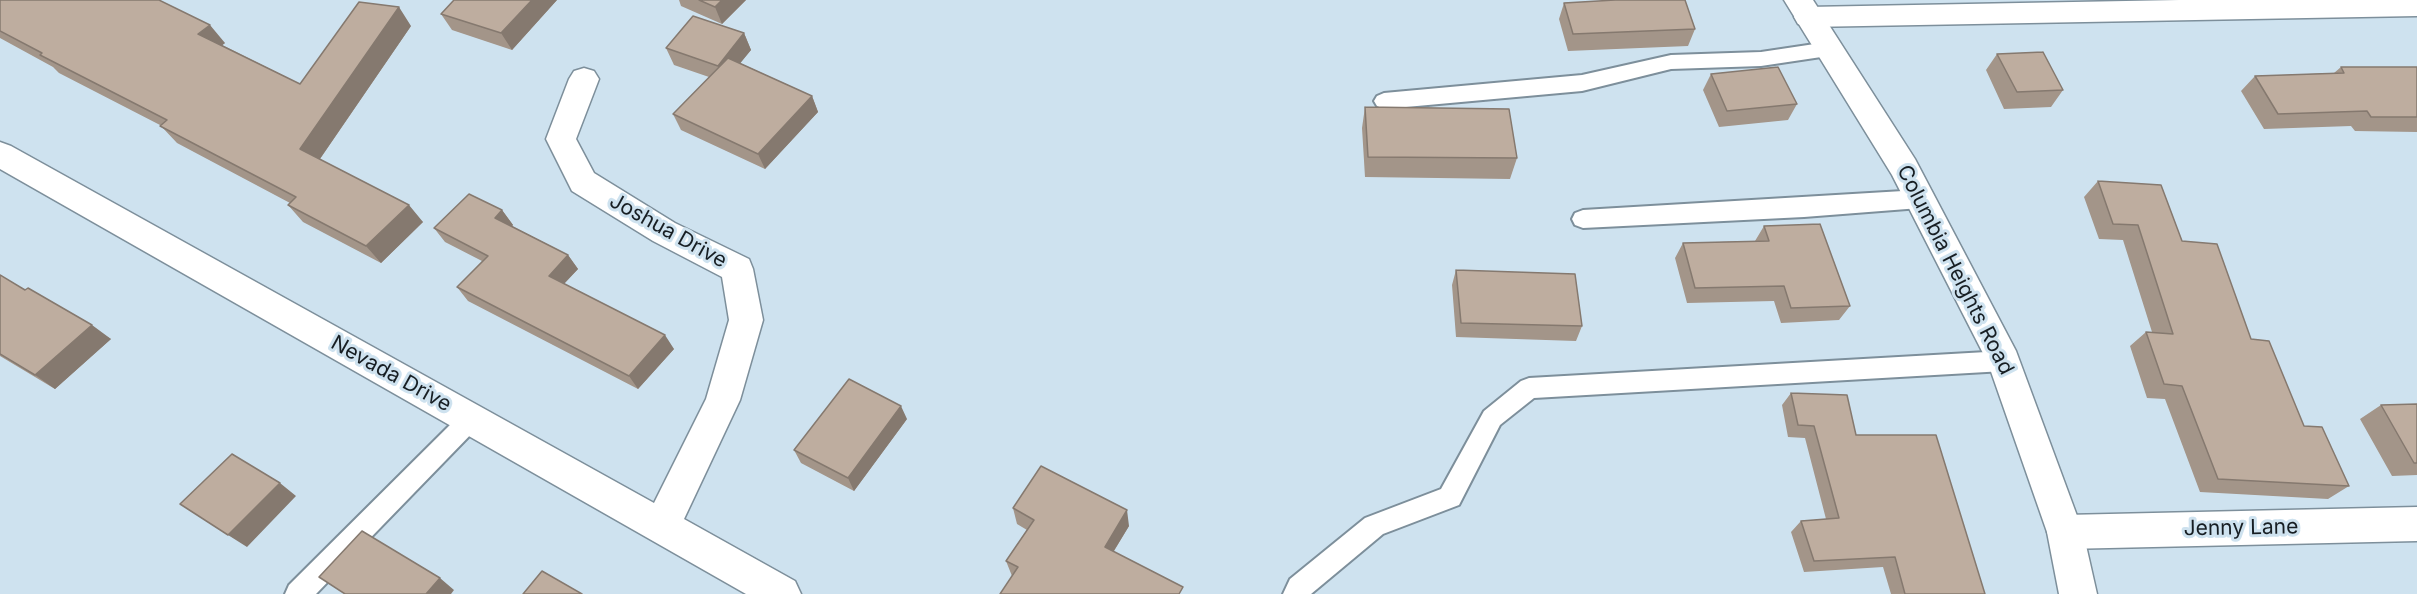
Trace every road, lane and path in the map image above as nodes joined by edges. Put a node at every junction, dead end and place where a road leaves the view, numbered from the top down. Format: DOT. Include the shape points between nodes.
graph roads {
  1 [pos="2417,6"];
  2 [pos="1803,9"];
  3 [pos="1828,49"];
  4 [pos="584,79"];
  5 [pos="1384,101"];
  6 [pos="0,154"];
  7 [pos="1920,199"];
  8 [pos="1583,219"];
  9 [pos="2004,361"];
  10 [pos="471,419"];
  11 [pos="2417,524"];
  12 [pos="662,526"];
  13 [pos="2065,532"];
  14 [pos="298,594"];
  15 [pos="782,594"];
  16 [pos="1296,594"];
  17 [pos="2078,594"];
  1 -- 2 [label="street"];
  2 -- 3 [label="street, Columbia Heights Road"];
  3 -- 5 [label="lane" via="1761,59 1671,62 1582,83"];
  3 -- 7 [label="street, Columbia Heights Road"];
  4 -- 12 [label="street, Joshua Drive" via="561,139 583,182 664,232 737,269 746,320 723,400"];
  6 -- 10 [label="street, Nevada Drive"];
  7 -- 8 [label="lane"];
  7 -- 9 [label="street, Columbia Heights Road"];
  9 -- 13 [label="street, Columbia Heights Road"];
  9 -- 16 [label="lane" via="1529,388 1492,418 1449,496 1374,526"];
  10 -- 12 [label="street, Nevada Drive"];
  10 -- 14 [label="lane"];
  11 -- 13 [label="street, Jenny Lane"];
  12 -- 15 [label="street, Nevada Drive"];
  13 -- 17 [label="street, Columbia Heights Road"];
}
